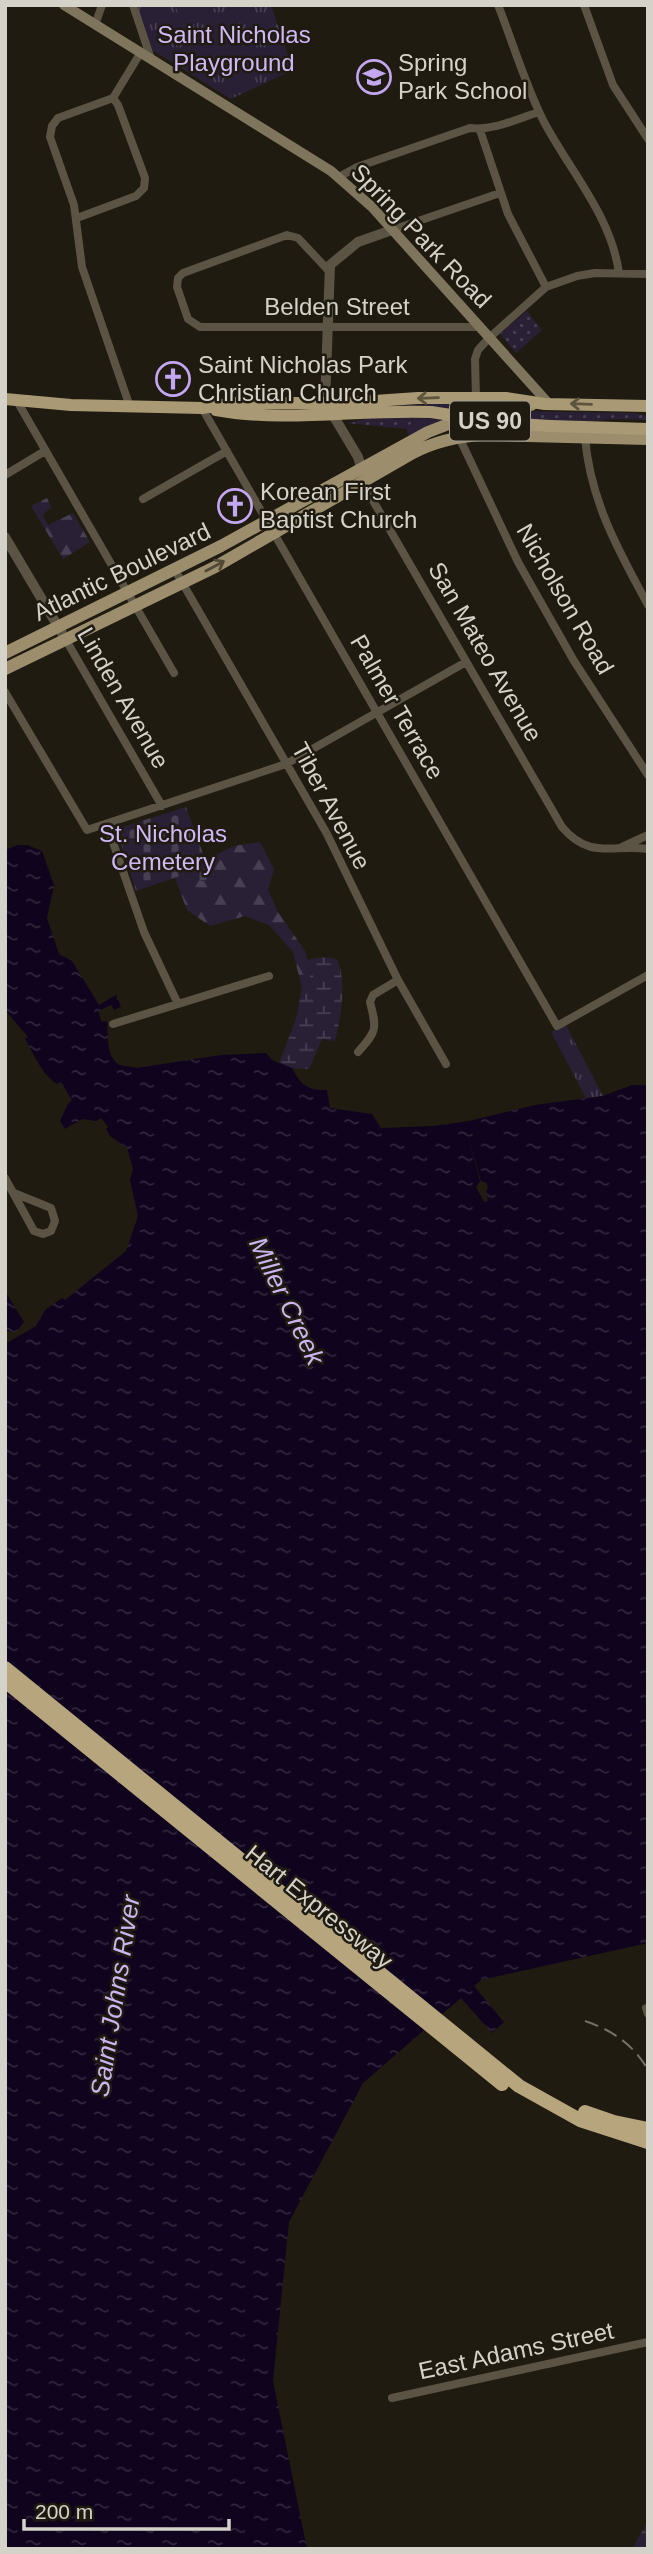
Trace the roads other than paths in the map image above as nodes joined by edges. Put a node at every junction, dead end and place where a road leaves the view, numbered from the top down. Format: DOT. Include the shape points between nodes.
graph roads {
  1 [pos="64,5"];
  2 [pos="102,5"];
  3 [pos="133,5"];
  4 [pos="498,5"];
  5 [pos="584,5"];
  6 [pos="95,25"];
  7 [pos="141,52"];
  8 [pos="151,59"];
  9 [pos="113,98"];
  10 [pos="539,112"];
  11 [pos="481,130"];
  12 [pos="646,133"];
  13 [pos="339,177"];
  14 [pos="500,193"];
  15 [pos="77,218"];
  16 [pos="392,230"];
  17 [pos="329,271"];
  18 [pos="619,273"];
  19 [pos="648,274"];
  20 [pos="546,288"];
  21 [pos="326,326"];
  22 [pos="479,327"];
  23 [pos="489,338"];
  24 [pos="523,376"];
  25 [pos="9,398"];
  26 [pos="476,398"];
  27 [pos="513,403"];
  28 [pos="325,404"];
  29 [pos="547,404"];
  30 [pos="131,407"];
  31 [pos="648,407"];
  32 [pos="202,408"];
  33 [pos="333,415"];
  34 [pos="648,429"];
  35 [pos="459,437"];
  36 [pos="585,438"];
  37 [pos="648,439"];
  38 [pos="227,450"];
  39 [pos="45,451"];
  40 [pos="5,475"];
  41 [pos="363,475"];
  42 [pos="142,499"];
  43 [pos="267,521"];
  44 [pos="275,534"];
  45 [pos="5,537"];
  46 [pos="175,570"];
  47 [pos="182,583"];
  48 [pos="128,593"];
  49 [pos="648,605"];
  50 [pos="135,606"];
  51 [pos="58,627"];
  52 [pos="65,640"];
  53 [pos="5,653"];
  54 [pos="466,662"];
  55 [pos="5,669"];
  56 [pos="174,673"];
  57 [pos="5,692"];
  58 [pos="378,712"];
  59 [pos="286,764"];
  60 [pos="648,775"];
  61 [pos="162,806"];
  62 [pos="107,825"];
  63 [pos="648,835"];
  64 [pos="618,849"];
  65 [pos="648,849"];
  66 [pos="648,975"];
  67 [pos="269,976"];
  68 [pos="398,980"];
  69 [pos="178,1004"];
  70 [pos="113,1024"];
  71 [pos="358,1052"];
  72 [pos="446,1065"];
  73 [pos="5,1178"];
  74 [pos="14,1193"];
  75 [pos="5,1668"];
  76 [pos="5,1681"];
  77 [pos="485,2058"];
  78 [pos="648,2129"];
  79 [pos="648,2142"];
  80 [pos="648,2152"];
  81 [pos="648,2342"];
  82 [pos="393,2398"];
  1 -- 6 [label="main road, Spring Park Road"];
  2 -- 6 [label="street"];
  3 -- 8 [label="street"];
  4 -- 10 [label="street"];
  5 -- 12 [label="street" via="613,85"];
  6 -- 7 [label="main road, Spring Park Road"];
  7 -- 8 [label="main road, Spring Park Road"];
  7 -- 9 [label="street"];
  8 -- 13 [label="main road, Spring Park Road"];
  9 -- 15 [label="street" via="58,118 50,131"];
  9 -- 15 [label="street" via="145,178 144,188 136,196"];
  10 -- 11 [label="street"];
  10 -- 18 [label="street" via="597,211"];
  11 -- 13 [label="street" via="470,128"];
  11 -- 14 [label="street"];
  13 -- 16 [label="main road, Spring Park Road"];
  14 -- 16 [label="street"];
  14 -- 20 [label="street"];
  15 -- 30 [label="street" via="82,267"];
  16 -- 17 [label="street" via="352,245"];
  16 -- 22 [label="main road, Spring Park Road"];
  17 -- 21 [label="street"];
  17 -- 21 [label="street, Belden Street" via="298,238 287,235 183,273 177,287 188,319 195,325"];
  18 -- 19 [label="street"];
  18 -- 20 [label="street" via="577,276"];
  20 -- 23 [label="street"];
  21 -- 22 [label="street, Belden Street"];
  21 -- 28 [label="street"];
  22 -- 23 [label="main road, Spring Park Road"];
  23 -- 24 [label="main road, Spring Park Road"];
  23 -- 26 [label="street" via="475,359"];
  24 -- 27 [label="main road" via="527,392"];
  24 -- 29 [label="main road, Spring Park Road"];
  25 -- 30 [label="highway, US 90"];
  25 -- 39 [label="street"];
  26 -- 27 [label="highway, US 90"];
  26 -- 28 [label="highway, US 90, one-way"];
  27 -- 29 [label="highway, US 90"];
  27 -- 41 [label="main road, Atlantic Boulevard" via="445,425"];
  28 -- 32 [label="highway, US 90" via="236,403"];
  28 -- 33 [label="main road, San Mateo Avenue"];
  31 -- 29 [label="highway, US 90, one-way"];
  30 -- 32 [label="highway, US 90"];
  32 -- 33 [label="highway, US 90" via="236,414"];
  32 -- 38 [label="street, Palmer Terrace"];
  33 -- 34 [label="highway, US 90, bridge" via="431,412 504,423"];
  33 -- 41 [label="street, San Mateo Avenue" via="358,457"];
  35 -- 36 [label="main road, Atlantic Boulevard"];
  35 -- 41 [label="main road, Atlantic Boulevard" via="423,447"];
  35 -- 60 [label="street, Nicholson Road" via="574,661"];
  36 -- 37 [label="main road, Atlantic Boulevard"];
  36 -- 49 [label="street" via="600,512"];
  38 -- 42 [label="street"];
  38 -- 43 [label="street, Palmer Terrace"];
  39 -- 40 [label="street"];
  39 -- 48 [label="street"];
  41 -- 43 [label="main road, Atlantic Boulevard"];
  41 -- 44 [label="main road, Atlantic Boulevard"];
  41 -- 54 [label="street, San Mateo Avenue" via="368,492"];
  43 -- 44 [label="street, Palmer Terrace"];
  43 -- 46 [label="main road, Atlantic Boulevard"];
  47 -- 44 [label="main road, Atlantic Boulevard, one-way"];
  44 -- 58 [label="street, Palmer Terrace"];
  45 -- 51 [label="street, Linden Avenue"];
  46 -- 47 [label="street, Tiber Avenue"];
  46 -- 48 [label="main road, Atlantic Boulevard"];
  47 -- 50 [label="main road, Atlantic Boulevard"];
  47 -- 59 [label="street, Tiber Avenue"];
  48 -- 50 [label="street"];
  48 -- 51 [label="main road, Atlantic Boulevard"];
  50 -- 52 [label="main road, Atlantic Boulevard"];
  50 -- 56 [label="street"];
  51 -- 52 [label="street, Linden Avenue"];
  51 -- 53 [label="main road, Atlantic Boulevard"];
  52 -- 55 [label="main road, Atlantic Boulevard"];
  52 -- 61 [label="street, Linden Avenue"];
  54 -- 58 [label="street"];
  54 -- 64 [label="street, San Mateo Avenue" via="562,827 592,848"];
  57 -- 62 [label="street" via="87,830"];
  58 -- 59 [label="street"];
  58 -- 66 [label="street, Palmer Terrace" via="557,1026"];
  59 -- 61 [label="street"];
  59 -- 68 [label="street, Tiber Avenue" via="327,834"];
  61 -- 62 [label="street"];
  62 -- 69 [label="street" via="144,932"];
  63 -- 64 [label="street"];
  64 -- 65 [label="street, San Mateo Avenue"];
  67 -- 69 [label="street"];
  68 -- 71 [label="street" via="373,995 374,1034"];
  68 -- 72 [label="street, Tiber Avenue"];
  69 -- 70 [label="street"];
  73 -- 74 [label="street"];
  74 -- 74 [label="street" via="51,1208 55,1221 51,1231 34,1231"];
  75 -- 77 [label="highway, Hart Expressway"];
  76 -- 80 [label="highway, Hart Expressway" via="497,2080 561,2120"];
  77 -- 78 [label="highway" via="592,2114"];
  77 -- 79 [label="highway" via="524,2090 558,2109 605,2130"];
  81 -- 82 [label="street, East Adams Street"];
}
